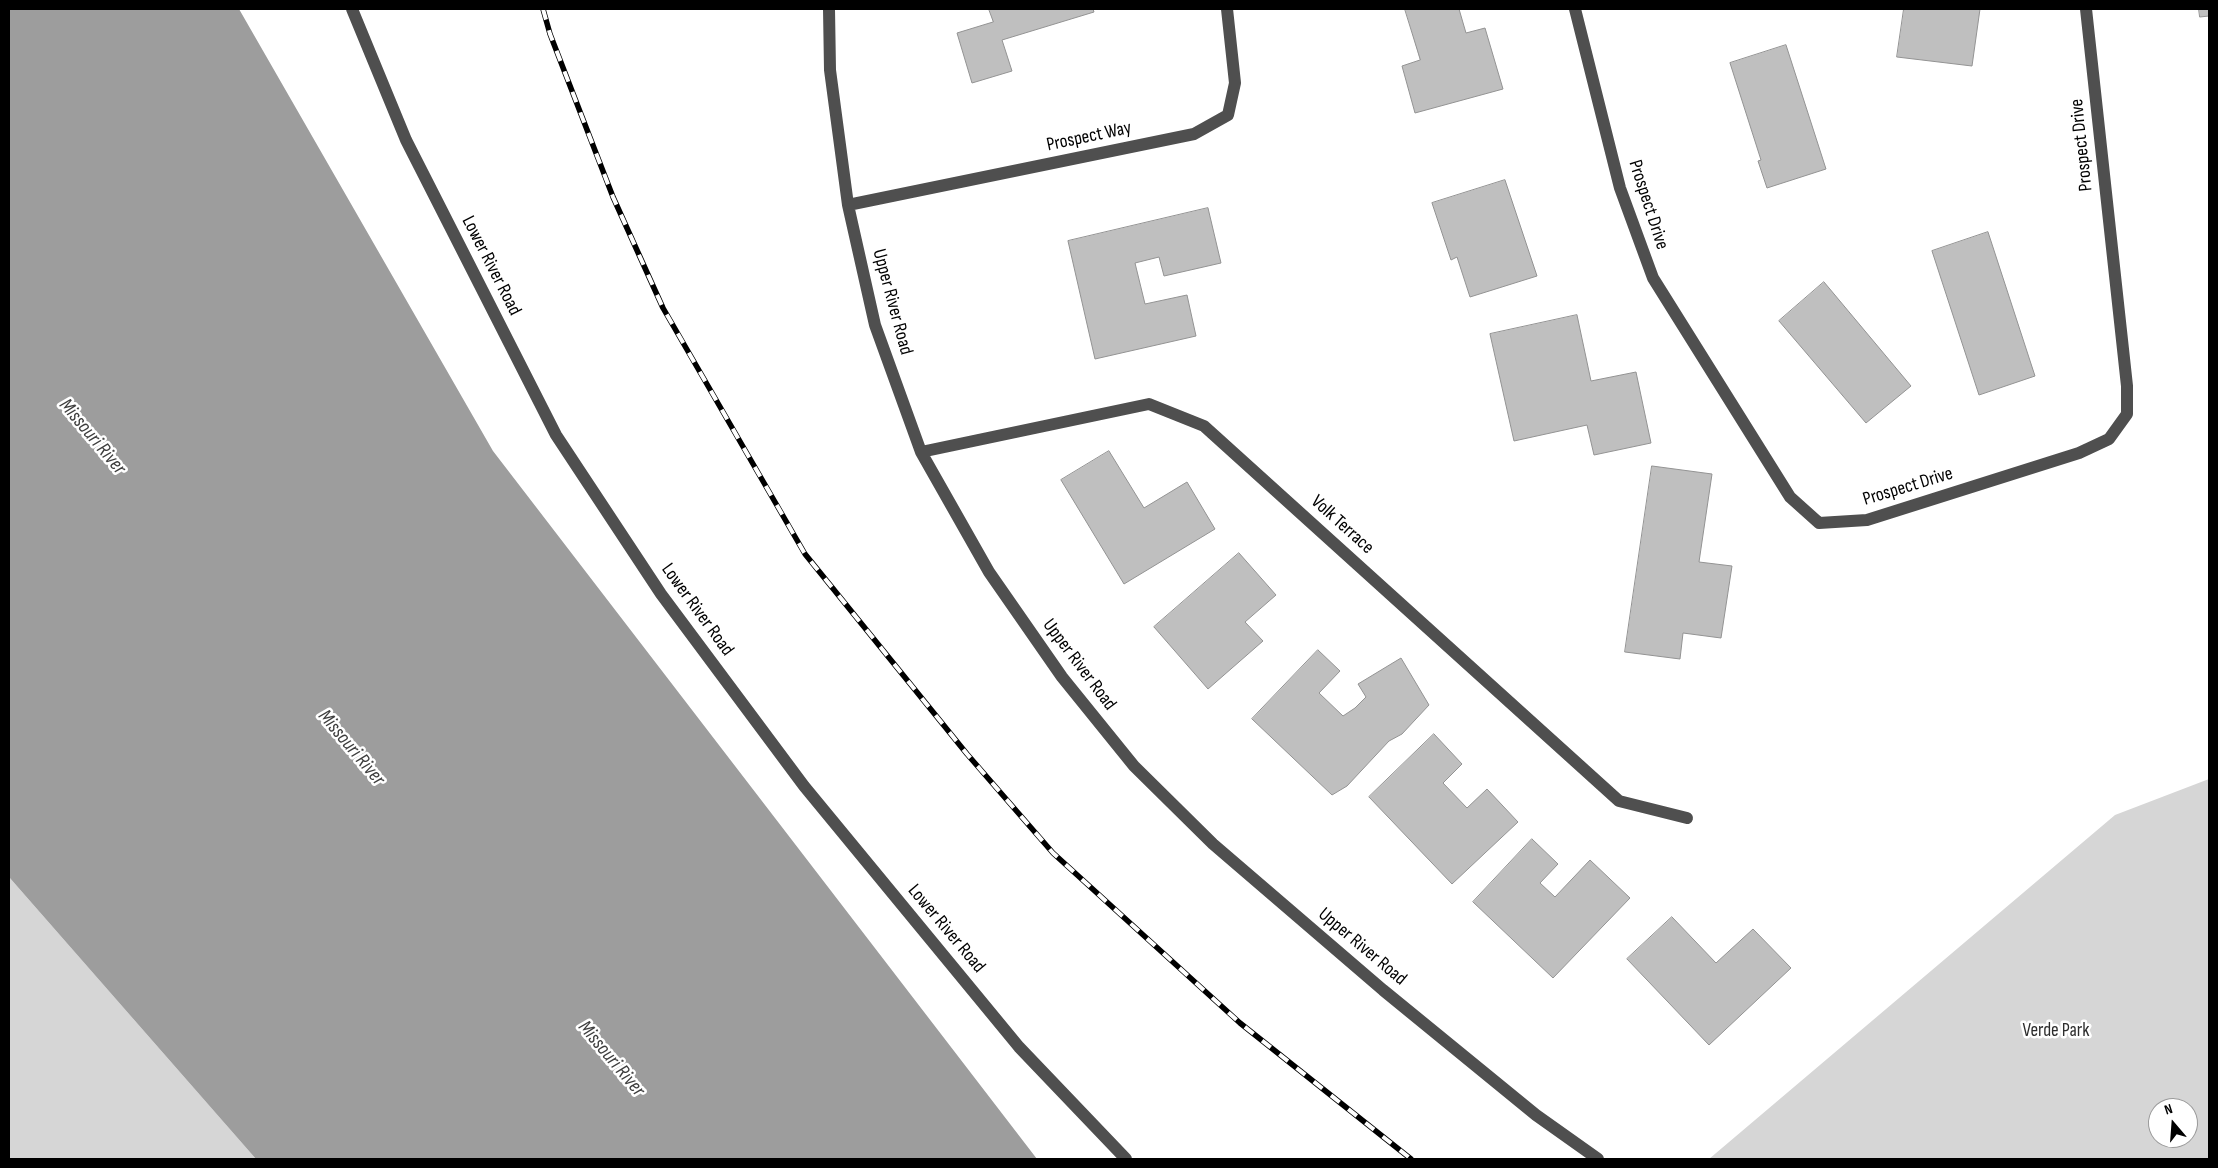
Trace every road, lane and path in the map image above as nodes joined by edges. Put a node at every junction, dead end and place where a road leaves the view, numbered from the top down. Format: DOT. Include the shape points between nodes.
graph roads {
  1 [pos="352,9"];
  2 [pos="829,9"];
  3 [pos="1227,9"];
  4 [pos="1575,9"];
  5 [pos="2086,9"];
  6 [pos="848,205"];
  7 [pos="921,452"];
  8 [pos="1687,818"];
  9 [pos="1126,1159"];
  10 [pos="1598,1159"];
  1 -- 9 [label="street, Lower River Road" via="406,140 556,435 661,594 810,794 1019,1046"];
  2 -- 6 [label="street, Upper River Road" via="830,70"];
  3 -- 6 [label="street, Prospect Way" via="1235,84 1228,116 1194,134"];
  4 -- 5 [label="street, Prospect Drive" via="1620,188 1652,278 1790,497 1819,523 1867,520 2080,453 2109,439 2127,414 2127,386"];
  6 -- 7 [label="street, Upper River Road" via="874,325"];
  7 -- 8 [label="street, Volk Terrace" via="1149,404 1204,426 1619,801"];
  7 -- 10 [label="street, Upper River Road" via="989,572 1062,677 1134,766 1213,844 1383,990 1536,1115"];
}
